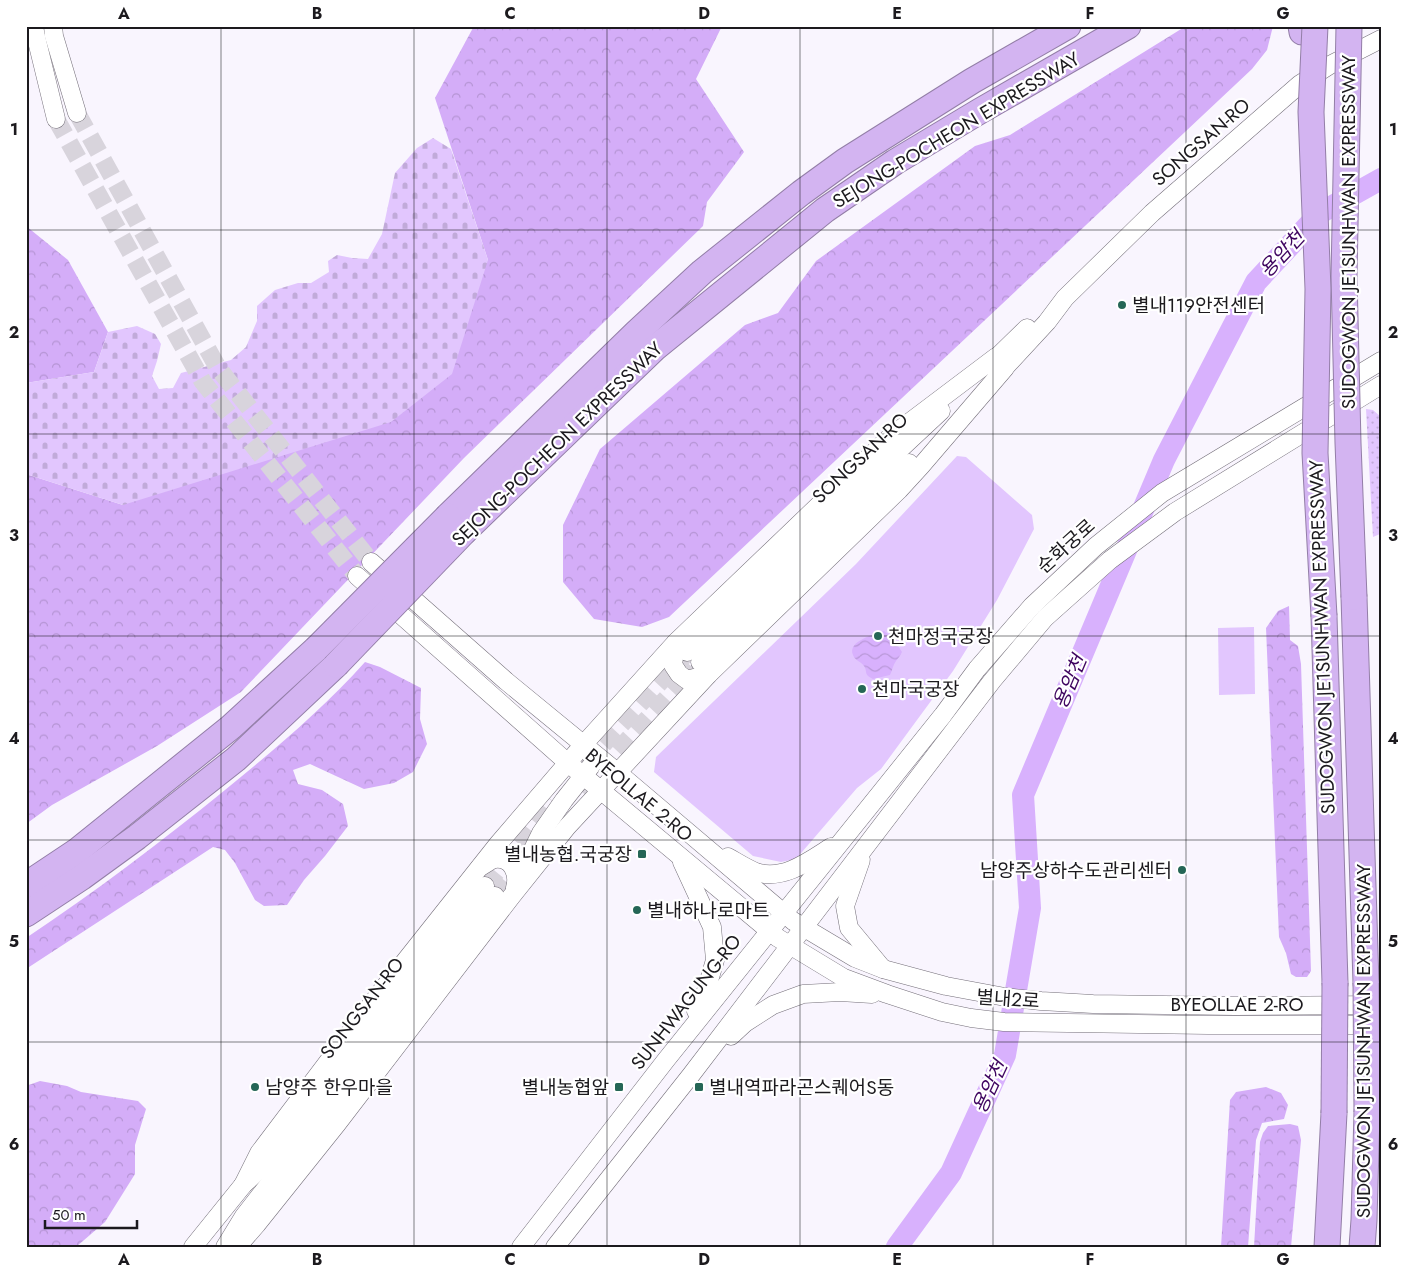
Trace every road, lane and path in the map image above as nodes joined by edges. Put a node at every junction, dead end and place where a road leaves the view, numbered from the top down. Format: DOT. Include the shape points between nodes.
graph roads {
  1 [pos="34,26"];
  2 [pos="53,26"];
  3 [pos="1068,26"];
  4 [pos="1128,26"];
  5 [pos="1349,26"];
  6 [pos="1306,28"];
  7 [pos="1381,39"];
  8 [pos="76,113"];
  9 [pos="56,118"];
  10 [pos="1381,361"];
  11 [pos="1001,363"];
  12 [pos="1381,386"];
  13 [pos="457,524"];
  14 [pos="371,562"];
  15 [pos="357,576"];
  16 [pos="693,658"];
  17 [pos="943,715"];
  18 [pos="584,745"];
  19 [pos="598,757"];
  20 [pos="568,763"];
  21 [pos="617,772"];
  22 [pos="583,776"];
  23 [pos="600,791"];
  24 [pos="846,837"];
  25 [pos="700,842"];
  26 [pos="866,847"];
  27 [pos="680,857"];
  28 [pos="478,869"];
  29 [pos="26,885"];
  30 [pos="502,891"];
  31 [pos="26,914"];
  32 [pos="784,914"];
  33 [pos="804,928"];
  34 [pos="769,931"];
  35 [pos="790,945"];
  36 [pos="884,969"];
  37 [pos="928,981"];
  38 [pos="887,994"];
  39 [pos="1093,1004"];
  40 [pos="921,1006"];
  41 [pos="1381,1006"];
  42 [pos="1093,1024"];
  43 [pos="1381,1025"];
  44 [pos="675,1049"];
  45 [pos="699,1065"];
  46 [pos="243,1184"];
  47 [pos="193,1247"];
  48 [pos="225,1247"];
  49 [pos="237,1247"];
  50 [pos="521,1247"];
  51 [pos="555,1247"];
  52 [pos="1327,1247"];
  53 [pos="1362,1247"];
  1 -- 9 [label="street"];
  2 -- 8 [label="street"];
  3 -- 13 [label="highway, SEJONG-POCHEON EXPRESSWAY" via="972,81 846,161 702,272 636,333"];
  4 -- 13 [label="highway, SEJONG-POCHEON EXPRESSWAY" via="895,162 825,210 655,348"];
  5 -- 53 [label="highway, SUDOGWON JE1SUNHWAN EXPRESSWAY, bridge" via="1344,276 1366,983 1367,1112"];
  6 -- 52 [label="highway, SUDOGWON JE1SUNHWAN EXPRESSWAY, bridge" via="1318,289 1315,454 1324,616 1334,983 1334,1113"];
  7 -- 11 [label="street, SONGSAN-RO" via="1300,84 1152,213 1065,298 1047,322"];
  10 -- 17 [label="street, 순화궁로" via="1162,493 1096,546 1032,606 977,669"];
  11 -- 16 [label="street" via="899,490"];
  11 -- 16 [label="street" via="890,437"];
  12 -- 26 [label="street, 순화궁로" via="1174,512 1110,560 1045,618 992,681"];
  13 -- 29 [label="highway, SEJONG-POCHEON EXPRESSWAY, bridge" via="231,727 77,851"];
  13 -- 31 [label="highway, SEJONG-POCHEON EXPRESSWAY, bridge" via="336,665 236,759 82,877"];
  14 -- 18 [label="street, BYEOLLAE 2-RO" via="506,682"];
  15 -- 20 [label="street, BYEOLLAE 2-RO"];
  16 -- 18 [label="street"];
  16 -- 21 [label="street"];
  17 -- 24 [label="street, SUNHWAGUNG-RO"];
  18 -- 19 [label="street, BYEOLLAE 2-RO"];
  18 -- 20 [label="street"];
  19 -- 21 [label="street, BYEOLLAE 2-RO"];
  19 -- 22 [label="street"];
  20 -- 22 [label="street, BYEOLLAE 2-RO"];
  20 -- 28 [label="street"];
  21 -- 23 [label="street"];
  21 -- 25 [label="street, BYEOLLAE 2-RO"];
  22 -- 23 [label="street, BYEOLLAE 2-RO"];
  22 -- 30 [label="street"];
  23 -- 27 [label="street, BYEOLLAE 2-RO"];
  23 -- 30 [label="street"];
  24 -- 25 [label="street" via="805,864 779,874 757,872"];
  24 -- 32 [label="street, SUNHWAGUNG-RO"];
  25 -- 32 [label="street, BYEOLLAE 2-RO"];
  26 -- 33 [label="street"];
  26 -- 36 [label="street" via="845,906 849,928"];
  27 -- 34 [label="street, BYEOLLAE 2-RO"];
  27 -- 44 [label="street" via="712,927 715,960 706,991"];
  28 -- 30 [label="street" via="494,859 511,864 516,873"];
  28 -- 46 [label="street" via="259,1152"];
  30 -- 46 [label="street, SONGSAN-RO" via="269,1161"];
  30 -- 48 [label="street, SONGSAN-RO" via="244,1216"];
  30 -- 49 [label="street" via="337,1124"];
  32 -- 33 [label="street, BYEOLLAE 2-RO"];
  32 -- 34 [label="street, SUNHWAGUNG-RO"];
  33 -- 35 [label="street"];
  33 -- 36 [label="street, BYEOLLAE 2-RO" via="855,958"];
  34 -- 35 [label="street, BYEOLLAE 2-RO"];
  34 -- 44 [label="street, SUNHWAGUNG-RO"];
  35 -- 38 [label="street, BYEOLLAE 2-RO" via="844,978"];
  35 -- 45 [label="street"];
  36 -- 37 [label="street, BYEOLLAE 2-RO"];
  37 -- 39 [label="street, 별내2로" via="1006,997"];
  38 -- 40 [label="street, BYEOLLAE 2-RO"];
  38 -- 45 [label="street" via="803,994 773,1005 746,1023"];
  39 -- 41 [label="street, BYEOLLAE 2-RO"];
  40 -- 42 [label="street, 별내2로" via="1004,1022"];
  42 -- 43 [label="street, BYEOLLAE 2-RO"];
  44 -- 50 [label="street, SUNHWAGUNG-RO"];
  45 -- 51 [label="street"];
  46 -- 47 [label="street, SONGSAN-RO"];
}
